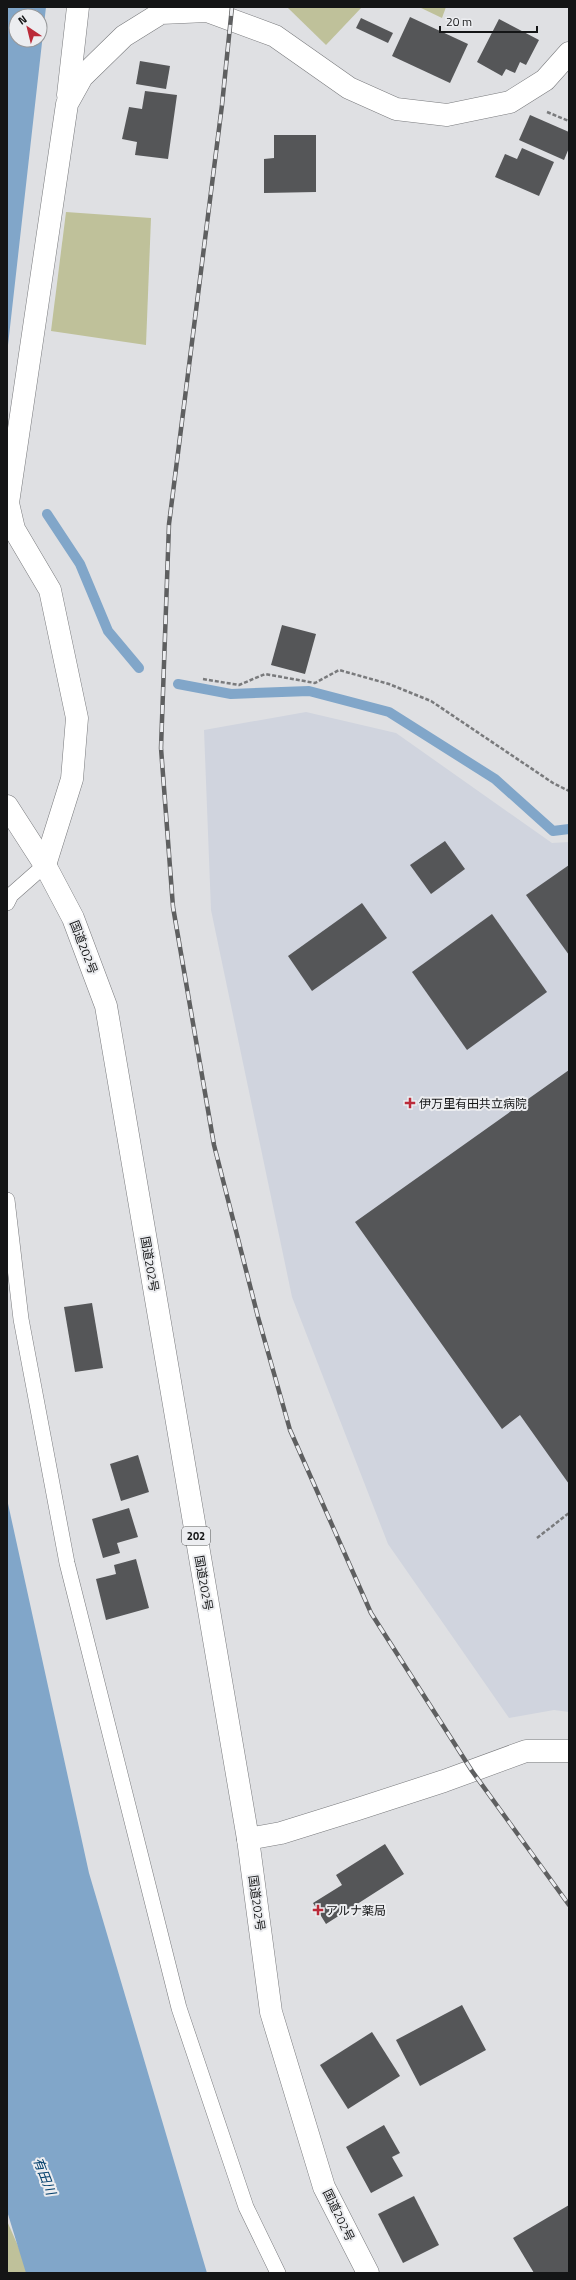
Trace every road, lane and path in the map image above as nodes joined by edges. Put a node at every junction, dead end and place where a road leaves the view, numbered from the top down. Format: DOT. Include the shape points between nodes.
graph roads {
  1 [pos="78,7"];
  2 [pos="569,53"];
  3 [pos="67,104"];
  4 [pos="203,679"];
  5 [pos="569,790"];
  6 [pos="7,806"];
  7 [pos="45,865"];
  8 [pos="7,903"];
  9 [pos="7,1200"];
  10 [pos="569,1513"];
  11 [pos="537,1538"];
  12 [pos="569,1751"];
  13 [pos="248,1839"];
  14 [pos="278,2273"];
  15 [pos="368,2273"];
  1 -- 3 [label="main road"];
  2 -- 3 [label="main road" via="545,80 510,102 447,115 396,109 349,88 275,36 219,15 207,11 161,13 124,36 82,77"];
  3 -- 7 [label="main road" via="8,503 14,529 50,590 77,718 72,779"];
  4 -- 5 [label="path" via="239,685 265,674 315,683 339,670 389,684 431,701 553,783"];
  6 -- 7 [label="main road, 国道202号 / 202"];
  7 -- 8 [label="lane" via="11,895"];
  7 -- 13 [label="main road, 国道202号 / 202" via="73,918 106,1006"];
  9 -- 14 [label="lane" via="21,1319 67,1562 173,1985 246,2207"];
  10 -- 11 [label="path"];
  12 -- 13 [label="main road" via="526,1751 444,1781 281,1833"];
  13 -- 15 [label="main road, 国道202号 / 202" via="271,2012 324,2187"];
}
